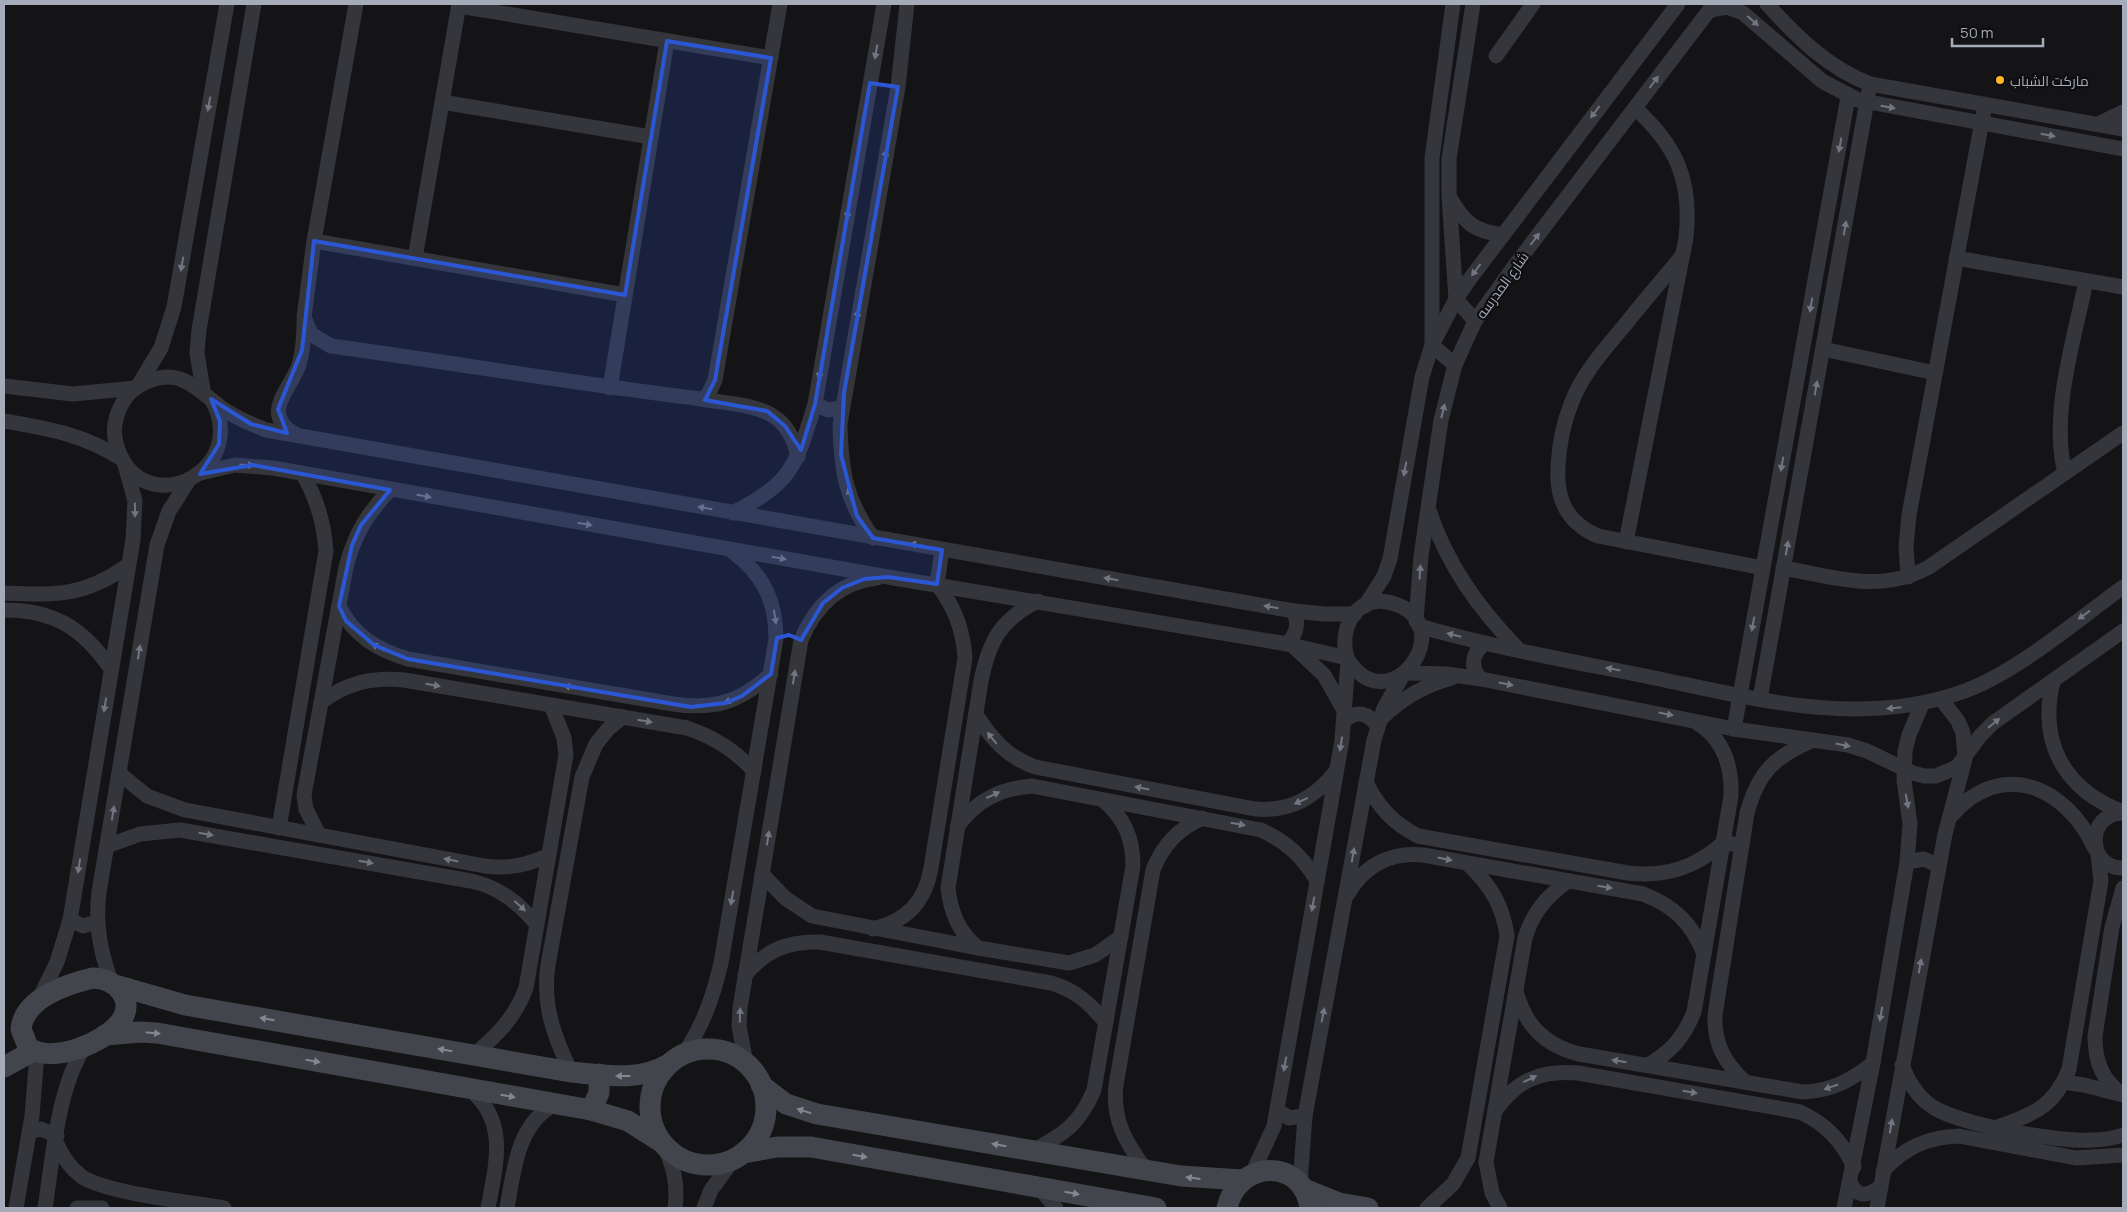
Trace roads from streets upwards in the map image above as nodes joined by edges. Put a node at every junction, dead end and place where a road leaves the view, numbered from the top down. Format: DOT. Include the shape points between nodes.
graph roads {
  1 [pos="227,4"];
  2 [pos="254,4"];
  3 [pos="356,4"];
  4 [pos="780,4"];
  5 [pos="884,4"];
  6 [pos="907,4"];
  7 [pos="1453,4"];
  8 [pos="1473,4"];
  9 [pos="1533,4"];
  10 [pos="1678,4"];
  11 [pos="1767,4"];
  12 [pos="459,5"];
  13 [pos="1712,7"];
  14 [pos="667,41"];
  15 [pos="1496,56"];
  16 [pos="771,58"];
  17 [pos="215,70"];
  18 [pos="242,75"];
  19 [pos="870,83"];
  20 [pos="1870,84"];
  21 [pos="898,87"];
  22 [pos="1848,97"];
  23 [pos="442,102"];
  24 [pos="1867,103"];
  25 [pos="1985,105"];
  26 [pos="1635,108"];
  27 [pos="2123,112"];
  28 [pos="1981,124"];
  29 [pos="2097,124"];
  30 [pos="2123,129"];
  31 [pos="651,137"];
  32 [pos="2123,149"];
  33 [pos="1449,196"];
  34 [pos="1503,235"];
  35 [pos="314,241"];
  36 [pos="1682,256"];
  37 [pos="415,258"];
  38 [pos="1956,258"];
  39 [pos="2086,281"];
  40 [pos="2123,288"];
  41 [pos="625,295"];
  42 [pos="1456,299"];
  43 [pos="304,317"];
  44 [pos="1475,321"];
  45 [pos="1432,344"];
  46 [pos="1823,349"];
  47 [pos="1456,366"];
  48 [pos="1935,373"];
  49 [pos="4,386"];
  50 [pos="137,387"];
  51 [pos="610,388"];
  52 [pos="207,395"];
  53 [pos="702,400"];
  54 [pos="814,404"];
  55 [pos="842,408"];
  56 [pos="4,421"];
  57 [pos="2123,433"];
  58 [pos="299,435"];
  59 [pos="799,458"];
  60 [pos="123,461"];
  61 [pos="302,473"];
  62 [pos="2065,473"];
  63 [pos="194,477"];
  64 [pos="390,490"];
  65 [pos="1428,506"];
  66 [pos="733,513"];
  67 [pos="872,538"];
  68 [pos="1626,542"];
  69 [pos="730,549"];
  70 [pos="942,550"];
  71 [pos="128,562"];
  72 [pos="153,563"];
  73 [pos="1763,568"];
  74 [pos="1784,568"];
  75 [pos="888,577"];
  76 [pos="1908,577"];
  77 [pos="937,584"];
  78 [pos="2123,586"];
  79 [pos="321,588"];
  80 [pos="342,591"];
  81 [pos="4,593"];
  82 [pos="44,595"];
  83 [pos="1038,601"];
  84 [pos="339,606"];
  85 [pos="4,610"];
  86 [pos="1360,610"];
  87 [pos="1294,611"];
  88 [pos="41,612"];
  89 [pos="1417,623"];
  90 [pos="2123,631"];
  91 [pos="776,639"];
  92 [pos="801,640"];
  93 [pos="1486,643"];
  94 [pos="1290,644"];
  95 [pos="1519,650"];
  96 [pos="408,659"];
  97 [pos="1348,659"];
  98 [pos="111,669"];
  99 [pos="771,674"];
  100 [pos="1404,674"];
  101 [pos="1459,676"];
  102 [pos="963,678"];
  103 [pos="1481,679"];
  104 [pos="404,680"];
  105 [pos="981,681"];
  106 [pos="2053,682"];
  107 [pos="1740,695"];
  108 [pos="1760,699"];
  109 [pos="1941,699"];
  110 [pos="321,702"];
  111 [pos="1922,704"];
  112 [pos="551,705"];
  113 [pos="691,707"];
  114 [pos="976,715"];
  115 [pos="623,717"];
  116 [pos="1345,717"];
  117 [pos="1689,719"];
  118 [pos="1378,723"];
  119 [pos="687,728"];
  120 [pos="1734,729"];
  121 [pos="1812,740"];
  122 [pos="1965,759"];
  123 [pos="1035,767"];
  124 [pos="1903,767"];
  125 [pos="1337,770"];
  126 [pos="754,771"];
  127 [pos="119,772"];
  128 [pos="564,772"];
  129 [pos="582,776"];
  130 [pos="1366,782"];
  131 [pos="1032,786"];
  132 [pos="1103,800"];
  133 [pos="185,810"];
  134 [pos="1265,810"];
  135 [pos="2123,812"];
  136 [pos="1202,818"];
  137 [pos="1949,819"];
  138 [pos="957,827"];
  139 [pos="279,828"];
  140 [pos="180,830"];
  141 [pos="1261,830"];
  142 [pos="319,835"];
  143 [pos="1418,836"];
  144 [pos="1723,843"];
  145 [pos="1742,845"];
  146 [pos="107,846"];
  147 [pos="2097,852"];
  148 [pos="549,854"];
  149 [pos="1414,854"];
  150 [pos="1907,862"];
  151 [pos="1468,864"];
  152 [pos="485,866"];
  153 [pos="1133,866"];
  154 [pos="1939,866"];
  155 [pos="931,868"];
  156 [pos="2123,868"];
  157 [pos="1153,870"];
  158 [pos="950,871"];
  159 [pos="762,874"];
  160 [pos="1648,875"];
  161 [pos="1317,881"];
  162 [pos="1568,881"];
  163 [pos="482,883"];
  164 [pos="2123,888"];
  165 [pos="1643,894"];
  166 [pos="1345,899"];
  167 [pos="70,920"];
  168 [pos="824,920"];
  169 [pos="97,922"];
  170 [pos="537,925"];
  171 [pos="873,929"];
  172 [pos="1121,936"];
  173 [pos="1507,936"];
  174 [pos="1525,938"];
  175 [pos="820,942"];
  176 [pos="978,948"];
  177 [pos="1704,954"];
  178 [pos="1069,963"];
  179 [pos="744,982"];
  180 [pos="115,984"];
  181 [pos="716,985"];
  182 [pos="1064,987"];
  183 [pos="526,988"];
  184 [pos="1516,990"];
  185 [pos="546,992"];
  186 [pos="185,1005"];
  187 [pos="32,1007"];
  188 [pos="1694,1012"];
  189 [pos="1715,1015"];
  190 [pos="1106,1023"];
  191 [pos="4,1025"];
  192 [pos="2076,1033"];
  193 [pos="105,1035"];
  194 [pos="2095,1036"];
  195 [pos="180,1037"];
  196 [pos="85,1046"];
  197 [pos="1561,1049"];
  198 [pos="35,1052"];
  199 [pos="474,1055"];
  200 [pos="676,1059"];
  201 [pos="1873,1063"];
  202 [pos="746,1064"];
  203 [pos="1902,1065"];
  204 [pos="1648,1066"];
  205 [pos="4,1067"];
  206 [pos="571,1072"];
  207 [pos="1558,1072"];
  208 [pos="599,1074"];
  209 [pos="1745,1082"];
  210 [pos="2064,1082"];
  211 [pos="761,1085"];
  212 [pos="468,1088"];
  213 [pos="1094,1090"];
  214 [pos="1804,1092"];
  215 [pos="2123,1095"];
  216 [pos="1115,1096"];
  217 [pos="555,1104"];
  218 [pos="591,1110"];
  219 [pos="1276,1110"];
  220 [pos="1495,1111"];
  221 [pos="1800,1112"];
  222 [pos="1305,1116"];
  223 [pos="838,1118"];
  224 [pos="1962,1120"];
  225 [pos="1997,1127"];
  226 [pos="29,1132"];
  227 [pos="2123,1135"];
  228 [pos="1959,1136"];
  229 [pos="56,1139"];
  230 [pos="662,1144"];
  231 [pos="832,1151"];
  232 [pos="1032,1151"];
  233 [pos="2123,1154"];
  234 [pos="738,1157"];
  235 [pos="1468,1158"];
  236 [pos="1486,1162"];
  237 [pos="496,1163"];
  238 [pos="514,1166"];
  239 [pos="1854,1167"];
  240 [pos="1146,1170"];
  241 [pos="1883,1171"];
  242 [pos="1247,1177"];
  243 [pos="1850,1184"];
  244 [pos="1030,1185"];
  245 [pos="1880,1187"];
  246 [pos="112,1188"];
  247 [pos="1305,1194"];
  248 [pos="1117,1205"];
  249 [pos="16,1208"];
  250 [pos="45,1208"];
  251 [pos="77,1208"];
  252 [pos="102,1208"];
  253 [pos="108,1208"];
  254 [pos="224,1208"];
  255 [pos="488,1208"];
  256 [pos="507,1208"];
  257 [pos="674,1208"];
  258 [pos="704,1208"];
  259 [pos="1056,1208"];
  260 [pos="1156,1208"];
  261 [pos="1228,1208"];
  262 [pos="1368,1208"];
  263 [pos="1427,1208"];
  264 [pos="1500,1208"];
  265 [pos="1844,1208"];
  266 [pos="1877,1208"];
  1 -- 17 [label="street"];
  2 -- 18 [label="street"];
  3 -- 35 [label="street"];
  4 -- 16 [label="street"];
  5 -- 19 [label="street, one-way"];
  6 -- 21 [label="street"];
  7 -- 45 [label="street" via="1432,158"];
  8 -- 33 [label="street" via="1449,159"];
  9 -- 15 [label="street"];
  10 -- 34 [label="street, one-way"];
  11 -- 20 [label="street" via="1822,57 1845,73"];
  12 -- 14 [label="street"];
  12 -- 23 [label="street"];
  13 -- 22 [label="street, one-way" via="1727,7 1743,13 1822,81"];
  26 -- 13 [label="street, شارع المدرسه, one-way"];
  14 -- 16 [label="street"];
  14 -- 31 [label="street"];
  16 -- 53 [label="street" via="715,380 713,388"];
  17 -- 18 [label="street"];
  17 -- 50 [label="street, one-way" via="174,307 160,348"];
  18 -- 52 [label="street" via="198,330 197,353"];
  19 -- 21 [label="street"];
  19 -- 54 [label="street, one-way"];
  20 -- 24 [label="street"];
  20 -- 25 [label="street"];
  55 -- 21 [label="street, one-way"];
  22 -- 24 [label="street"];
  22 -- 73 [label="street, one-way"];
  23 -- 31 [label="street"];
  23 -- 37 [label="street"];
  24 -- 28 [label="street, one-way"];
  46 -- 24 [label="street, one-way"];
  25 -- 28 [label="street"];
  25 -- 29 [label="street"];
  26 -- 36 [label="street" via="1663,136 1682,172 1688,216"];
  44 -- 26 [label="street, شارع المدرسه, one-way"];
  27 -- 29 [label="street"];
  28 -- 32 [label="street, one-way"];
  28 -- 38 [label="street"];
  29 -- 30 [label="street"];
  31 -- 41 [label="street"];
  33 -- 34 [label="street" via="1468,223 1477,229"];
  33 -- 42 [label="street"];
  34 -- 42 [label="street, one-way"];
  35 -- 37 [label="street"];
  35 -- 43 [label="street"];
  36 -- 68 [label="street"];
  36 -- 68 [label="street" via="1591,366 1564,424 1557,485 1561,502 1567,513 1586,531"];
  37 -- 41 [label="street"];
  38 -- 39 [label="street"];
  38 -- 48 [label="street"];
  39 -- 40 [label="street"];
  39 -- 62 [label="street" via="2059,422"];
  41 -- 51 [label="street"];
  42 -- 44 [label="street"];
  42 -- 45 [label="street"];
  43 -- 51 [label="street" via="311,334 331,346"];
  43 -- 58 [label="street" via="299,362 278,409 282,424"];
  44 -- 47 [label="street, شارع المدرسه"];
  45 -- 47 [label="street"];
  45 -- 86 [label="street, one-way" via="1417,404 1390,559 1384,576"];
  46 -- 48 [label="street"];
  74 -- 46 [label="street, one-way"];
  65 -- 47 [label="street, شارع المدرسه, one-way" via="1441,420"];
  48 -- 76 [label="street" via="1908,523"];
  49 -- 50 [label="street" via="73,394"];
  50 -- 52 [label="street" via="171,377 182,379"];
  50 -- 60 [label="street" via="121,405 115,421 114,438"];
  51 -- 53 [label="street"];
  52 -- 58 [label="street" via="251,424"];
  52 -- 63 [label="street" via="220,421 219,444 208,466"];
  53 -- 59 [label="street" via="767,411 792,436"];
  54 -- 55 [label="street" via="828,410"];
  54 -- 59 [label="street"];
  67 -- 55 [label="street, one-way" via="857,516 846,486 841,455"];
  56 -- 60 [label="street" via="63,431 104,448"];
  57 -- 62 [label="street"];
  66 -- 58 [label="street, one-way"];
  59 -- 66 [label="street" via="774,488"];
  60 -- 63 [label="street" via="133,472 154,483 178,484"];
  60 -- 71 [label="street, one-way" via="135,501 136,521"];
  63 -- 61 [label="street, one-way" via="235,465"];
  61 -- 64 [label="street"];
  61 -- 79 [label="street" via="317,503 323,526 326,551"];
  62 -- 76 [label="street" via="1934,563"];
  63 -- 72 [label="street" via="169,511"];
  64 -- 69 [label="street, one-way"];
  64 -- 80 [label="street" via="361,525 352,546"];
  89 -- 65 [label="street, شارع المدرسه, one-way"];
  65 -- 95 [label="street" via="1440,540 1468,589 1494,625"];
  66 -- 67 [label="street"];
  70 -- 67 [label="street, one-way"];
  68 -- 73 [label="street"];
  69 -- 75 [label="street, one-way"];
  69 -- 91 [label="street, one-way" via="761,578 776,618"];
  70 -- 77 [label="street"];
  87 -- 70 [label="street, one-way"];
  71 -- 72 [label="street" via="141,558"];
  71 -- 82 [label="street" via="113,576 80,591"];
  71 -- 98 [label="street"];
  127 -- 72 [label="street, one-way"];
  73 -- 107 [label="street, one-way"];
  74 -- 76 [label="street" via="1858,582 1875,583"];
  74 -- 108 [label="street"];
  75 -- 77 [label="street"];
  75 -- 92 [label="street" via="864,580 842,588 823,603 808,622"];
  77 -- 83 [label="street"];
  77 -- 102 [label="street" via="950,601 964,638"];
  78 -- 109 [label="street, one-way" via="2002,674"];
  79 -- 80 [label="street" via="334,585"];
  79 -- 139 [label="street"];
  80 -- 84 [label="street"];
  81 -- 82 [label="street"];
  82 -- 88 [label="street" via="48,605"];
  83 -- 94 [label="street"];
  83 -- 105 [label="street" via="1011,618 1000,630 986,658"];
  96 -- 84 [label="street, one-way" via="390,654 359,634 346,621"];
  84 -- 110 [label="street"];
  85 -- 88 [label="street"];
  86 -- 87 [label="street" via="1324,614"];
  86 -- 89 [label="street" via="1376,602 1399,605"];
  86 -- 97 [label="street" via="1348,623 1344,635"];
  87 -- 94 [label="street" via="1297,625"];
  88 -- 98 [label="street" via="74,628"];
  93 -- 89 [label="street, one-way"];
  89 -- 100 [label="street" via="1422,638 1420,652 1415,664"];
  90 -- 106 [label="street"];
  91 -- 92 [label="street" via="789,635"];
  91 -- 99 [label="street"];
  159 -- 92 [label="street, one-way"];
  93 -- 95 [label="street"];
  93 -- 103 [label="street" via="1474,656 1474,669"];
  94 -- 97 [label="street"];
  94 -- 116 [label="street" via="1324,675"];
  107 -- 95 [label="street, one-way"];
  96 -- 104 [label="street" via="400,667"];
  113 -- 96 [label="street, one-way"];
  97 -- 100 [label="street" via="1356,670 1373,679 1391,680"];
  97 -- 116 [label="street"];
  98 -- 167 [label="street, one-way"];
  99 -- 113 [label="street, one-way" via="750,691 726,703"];
  99 -- 126 [label="street"];
  100 -- 101 [label="street"];
  100 -- 118 [label="street"];
  101 -- 103 [label="street"];
  101 -- 118 [label="street" via="1415,692 1392,708"];
  102 -- 105 [label="street"];
  102 -- 155 [label="street"];
  103 -- 117 [label="street, one-way"];
  104 -- 110 [label="street" via="368,679 351,684"];
  104 -- 112 [label="street, one-way"];
  105 -- 114 [label="street"];
  122 -- 106 [label="street, one-way" via="1980,736 1993,724"];
  106 -- 135 [label="street" via="2047,714 2049,732 2064,767 2090,796"];
  107 -- 108 [label="street"];
  107 -- 120 [label="street"];
  111 -- 108 [label="street, one-way" via="1878,710 1845,710"];
  109 -- 111 [label="street"];
  109 -- 122 [label="street" via="1960,727"];
  110 -- 142 [label="street" via="304,795 306,810"];
  111 -- 124 [label="street" via="1908,735"];
  112 -- 115 [label="street"];
  112 -- 128 [label="street" via="564,738"];
  113 -- 119 [label="street" via="693,721"];
  123 -- 114 [label="street, one-way" via="1006,753"];
  114 -- 138 [label="street"];
  115 -- 119 [label="street, one-way"];
  115 -- 129 [label="street" via="596,744"];
  116 -- 118 [label="street" via="1362,714"];
  116 -- 125 [label="street, one-way"];
  117 -- 120 [label="street"];
  117 -- 144 [label="street" via="1706,728 1728,758 1732,796"];
  118 -- 130 [label="street"];
  119 -- 126 [label="street" via="717,740"];
  120 -- 121 [label="street"];
  121 -- 124 [label="street, one-way" via="1867,751"];
  121 -- 145 [label="street" via="1780,756 1758,782"];
  122 -- 124 [label="street" via="1957,767 1936,776 1924,776"];
  122 -- 137 [label="street"];
  123 -- 131 [label="street" via="1029,778"];
  134 -- 123 [label="street, one-way"];
  124 -- 150 [label="street, one-way" via="1910,824"];
  125 -- 134 [label="street, one-way" via="1324,787 1306,800 1286,808"];
  125 -- 161 [label="street"];
  126 -- 181 [label="street, one-way"];
  127 -- 133 [label="street" via="147,796"];
  146 -- 127 [label="street, one-way"];
  128 -- 129 [label="street" via="575,767"];
  128 -- 148 [label="street"];
  129 -- 185 [label="street"];
  130 -- 143 [label="street" via="1392,820"];
  166 -- 130 [label="street, one-way"];
  131 -- 132 [label="street"];
  138 -- 131 [label="street, one-way" via="980,801 1005,790"];
  132 -- 136 [label="street"];
  132 -- 153 [label="street" via="1124,822 1133,850"];
  133 -- 139 [label="street"];
  133 -- 140 [label="street" via="179,820"];
  134 -- 141 [label="street" via="1268,821"];
  135 -- 147 [label="street" via="2112,814 2101,823 2095,835"];
  136 -- 141 [label="street, one-way"];
  136 -- 157 [label="street" via="1177,833"];
  137 -- 147 [label="street" via="1969,798 1985,789 2002,784 2020,784 2037,788 2066,806 2088,833"];
  137 -- 154 [label="street"];
  138 -- 158 [label="street"];
  139 -- 142 [label="street"];
  140 -- 146 [label="street" via="140,834"];
  140 -- 163 [label="street, one-way"];
  141 -- 161 [label="street" via="1294,849"];
  152 -- 142 [label="street, one-way"];
  143 -- 149 [label="street" via="1411,844"];
  143 -- 160 [label="street"];
  144 -- 145 [label="street"];
  144 -- 160 [label="street" via="1681,870"];
  144 -- 177 [label="street"];
  145 -- 189 [label="street"];
  146 -- 169 [label="street"];
  147 -- 156 [label="street" via="2110,865"];
  147 -- 192 [label="street" via="2101,881"];
  148 -- 152 [label="street" via="525,865"];
  148 -- 170 [label="street"];
  149 -- 151 [label="street, one-way"];
  149 -- 166 [label="street" via="1396,856 1365,871"];
  150 -- 154 [label="street" via="1924,859"];
  150 -- 201 [label="street, one-way"];
  151 -- 162 [label="street"];
  151 -- 173 [label="street" via="1492,890 1505,920"];
  152 -- 163 [label="street" via="490,874"];
  153 -- 157 [label="street" via="1144,865"];
  153 -- 172 [label="street"];
  203 -- 154 [label="street, one-way"];
  155 -- 158 [label="street" via="942,873"];
  155 -- 171 [label="street" via="926,890 913,910 895,922"];
  157 -- 216 [label="street"];
  158 -- 176 [label="street" via="950,907 966,938"];
  159 -- 168 [label="street" via="798,908"];
  159 -- 179 [label="street"];
  160 -- 165 [label="street" via="1651,885"];
  161 -- 219 [label="street, one-way"];
  162 -- 165 [label="street, one-way"];
  162 -- 174 [label="street" via="1542,903"];
  163 -- 170 [label="street, one-way" via="513,900"];
  164 -- 194 [label="street" via="2112,927"];
  165 -- 177 [label="street" via="1660,900 1681,916"];
  222 -- 166 [label="street, one-way"];
  167 -- 169 [label="street" via="83,926"];
  167 -- 187 [label="street" via="57,962"];
  168 -- 171 [label="street"];
  168 -- 175 [label="street" via="818,930"];
  169 -- 180 [label="street" via="99,942"];
  170 -- 183 [label="street"];
  171 -- 176 [label="street"];
  172 -- 178 [label="street" via="1095,955"];
  172 -- 190 [label="street"];
  173 -- 174 [label="street" via="1514,933"];
  173 -- 235 [label="street"];
  174 -- 184 [label="street"];
  175 -- 179 [label="street" via="786,944 770,952 756,962"];
  175 -- 182 [label="street"];
  176 -- 178 [label="street"];
  177 -- 188 [label="street"];
  178 -- 182 [label="street" via="1071,978"];
  179 -- 181 [label="street" via="726,992"];
  202 -- 179 [label="street, one-way" via="739,1026"];
  180 -- 186 [label="street"];
  180 -- 187 [label="street" via="102,978 83,980 58,990"];
  180 -- 193 [label="street" via="126,1003 125,1012 122,1020"];
  181 -- 200 [label="street" via="702,1024"];
  182 -- 190 [label="street" via="1088,1002"];
  183 -- 185 [label="street" via="535,994"];
  183 -- 199 [label="street" via="502,1031"];
  184 -- 197 [label="street" via="1526,1020 1548,1042"];
  184 -- 220 [label="street"];
  185 -- 206 [label="street" via="553,1031"];
  186 -- 195 [label="street" via="177,1015"];
  199 -- 186 [label="street, one-way"];
  187 -- 191 [label="street"];
  187 -- 198 [label="street" via="21,1030 24,1042"];
  188 -- 189 [label="street" via="1702,1017"];
  188 -- 204 [label="street" via="1688,1029 1677,1044"];
  189 -- 209 [label="street" via="1718,1045 1724,1059"];
  190 -- 213 [label="street"];
  192 -- 194 [label="street" via="2087,1038"];
  192 -- 210 [label="street"];
  193 -- 195 [label="street, one-way" via="140,1032"];
  193 -- 196 [label="street"];
  194 -- 215 [label="street" via="2100,1070 2109,1084"];
  195 -- 212 [label="street, one-way"];
  196 -- 198 [label="street" via="54,1054"];
  196 -- 229 [label="street" via="69,1078"];
  204 -- 197 [label="street, one-way"];
  197 -- 207 [label="street" via="1554,1060"];
  198 -- 205 [label="street"];
  198 -- 226 [label="street"];
  199 -- 206 [label="street"];
  200 -- 202 [label="street" via="695,1051 722,1051"];
  200 -- 208 [label="street, one-way" via="654,1072 637,1076"];
  200 -- 230 [label="street" via="660,1075 650,1102 650,1116"];
  201 -- 214 [label="street, one-way" via="1839,1084 1816,1092"];
  201 -- 239 [label="street"];
  202 -- 211 [label="street"];
  203 -- 224 [label="street" via="1918,1095 1931,1106"];
  241 -- 203 [label="street, one-way"];
  204 -- 209 [label="street"];
  206 -- 208 [label="street"];
  220 -- 207 [label="street, one-way" via="1504,1099 1528,1080"];
  207 -- 221 [label="street, one-way"];
  208 -- 218 [label="street" via="599,1093"];
  209 -- 214 [label="street"];
  210 -- 215 [label="street"];
  210 -- 225 [label="street" via="2052,1099 2035,1112"];
  223 -- 211 [label="street, one-way" via="786,1104"];
  211 -- 234 [label="street" via="765,1100 763,1122 754,1143"];
  212 -- 217 [label="street, one-way"];
  212 -- 237 [label="street" via="490,1112 496,1129"];
  213 -- 216 [label="street" via="1103,1098"];
  213 -- 232 [label="street" via="1078,1121 1065,1133"];
  214 -- 221 [label="street" via="1808,1102"];
  216 -- 240 [label="street" via="1119,1128"];
  217 -- 218 [label="street"];
  217 -- 238 [label="street" via="545,1110 524,1136"];
  218 -- 230 [label="street" via="628,1121"];
  219 -- 222 [label="street" via="1289,1118"];
  219 -- 242 [label="street" via="1268,1141"];
  220 -- 236 [label="street"];
  221 -- 239 [label="street" via="1838,1138"];
  222 -- 247 [label="street"];
  223 -- 231 [label="street" via="830,1130"];
  232 -- 223 [label="street, one-way"];
  224 -- 225 [label="street"];
  224 -- 228 [label="street" via="1955,1127"];
  225 -- 227 [label="street" via="2070,1140"];
  226 -- 229 [label="street" via="41,1128"];
  226 -- 249 [label="street"];
  228 -- 233 [label="street" via="2076,1158"];
  228 -- 241 [label="street" via="1941,1136 1917,1144 1895,1158"];
  229 -- 246 [label="street" via="62,1156 82,1177"];
  229 -- 250 [label="street"];
  230 -- 234 [label="street" via="675,1156 704,1166 718,1165"];
  230 -- 257 [label="street" via="677,1182"];
  231 -- 234 [label="street" via="794,1146"];
  231 -- 244 [label="street, one-way"];
  232 -- 240 [label="street"];
  234 -- 258 [label="street" via="711,1190"];
  235 -- 236 [label="street" via="1476,1167"];
  235 -- 263 [label="street" via="1453,1184"];
  236 -- 264 [label="street" via="1492,1193"];
  237 -- 238 [label="street" via="506,1157"];
  237 -- 255 [label="street"];
  238 -- 256 [label="street"];
  239 -- 243 [label="street"];
  242 -- 240 [label="street, one-way" via="1201,1179"];
  241 -- 245 [label="street"];
  242 -- 247 [label="street" via="1269,1170 1278,1171 1286,1174"];
  242 -- 261 [label="street" via="1232,1193"];
  243 -- 245 [label="street" via="1855,1192 1863,1195"];
  243 -- 265 [label="street"];
  244 -- 248 [label="street, one-way"];
  244 -- 259 [label="street" via="1043,1192"];
  245 -- 266 [label="street"];
  246 -- 253 [label="street" via="104,1196"];
  246 -- 254 [label="street"];
  247 -- 262 [label="street"];
  248 -- 260 [label="street"];
  251 -- 252 [label="street"];
}
